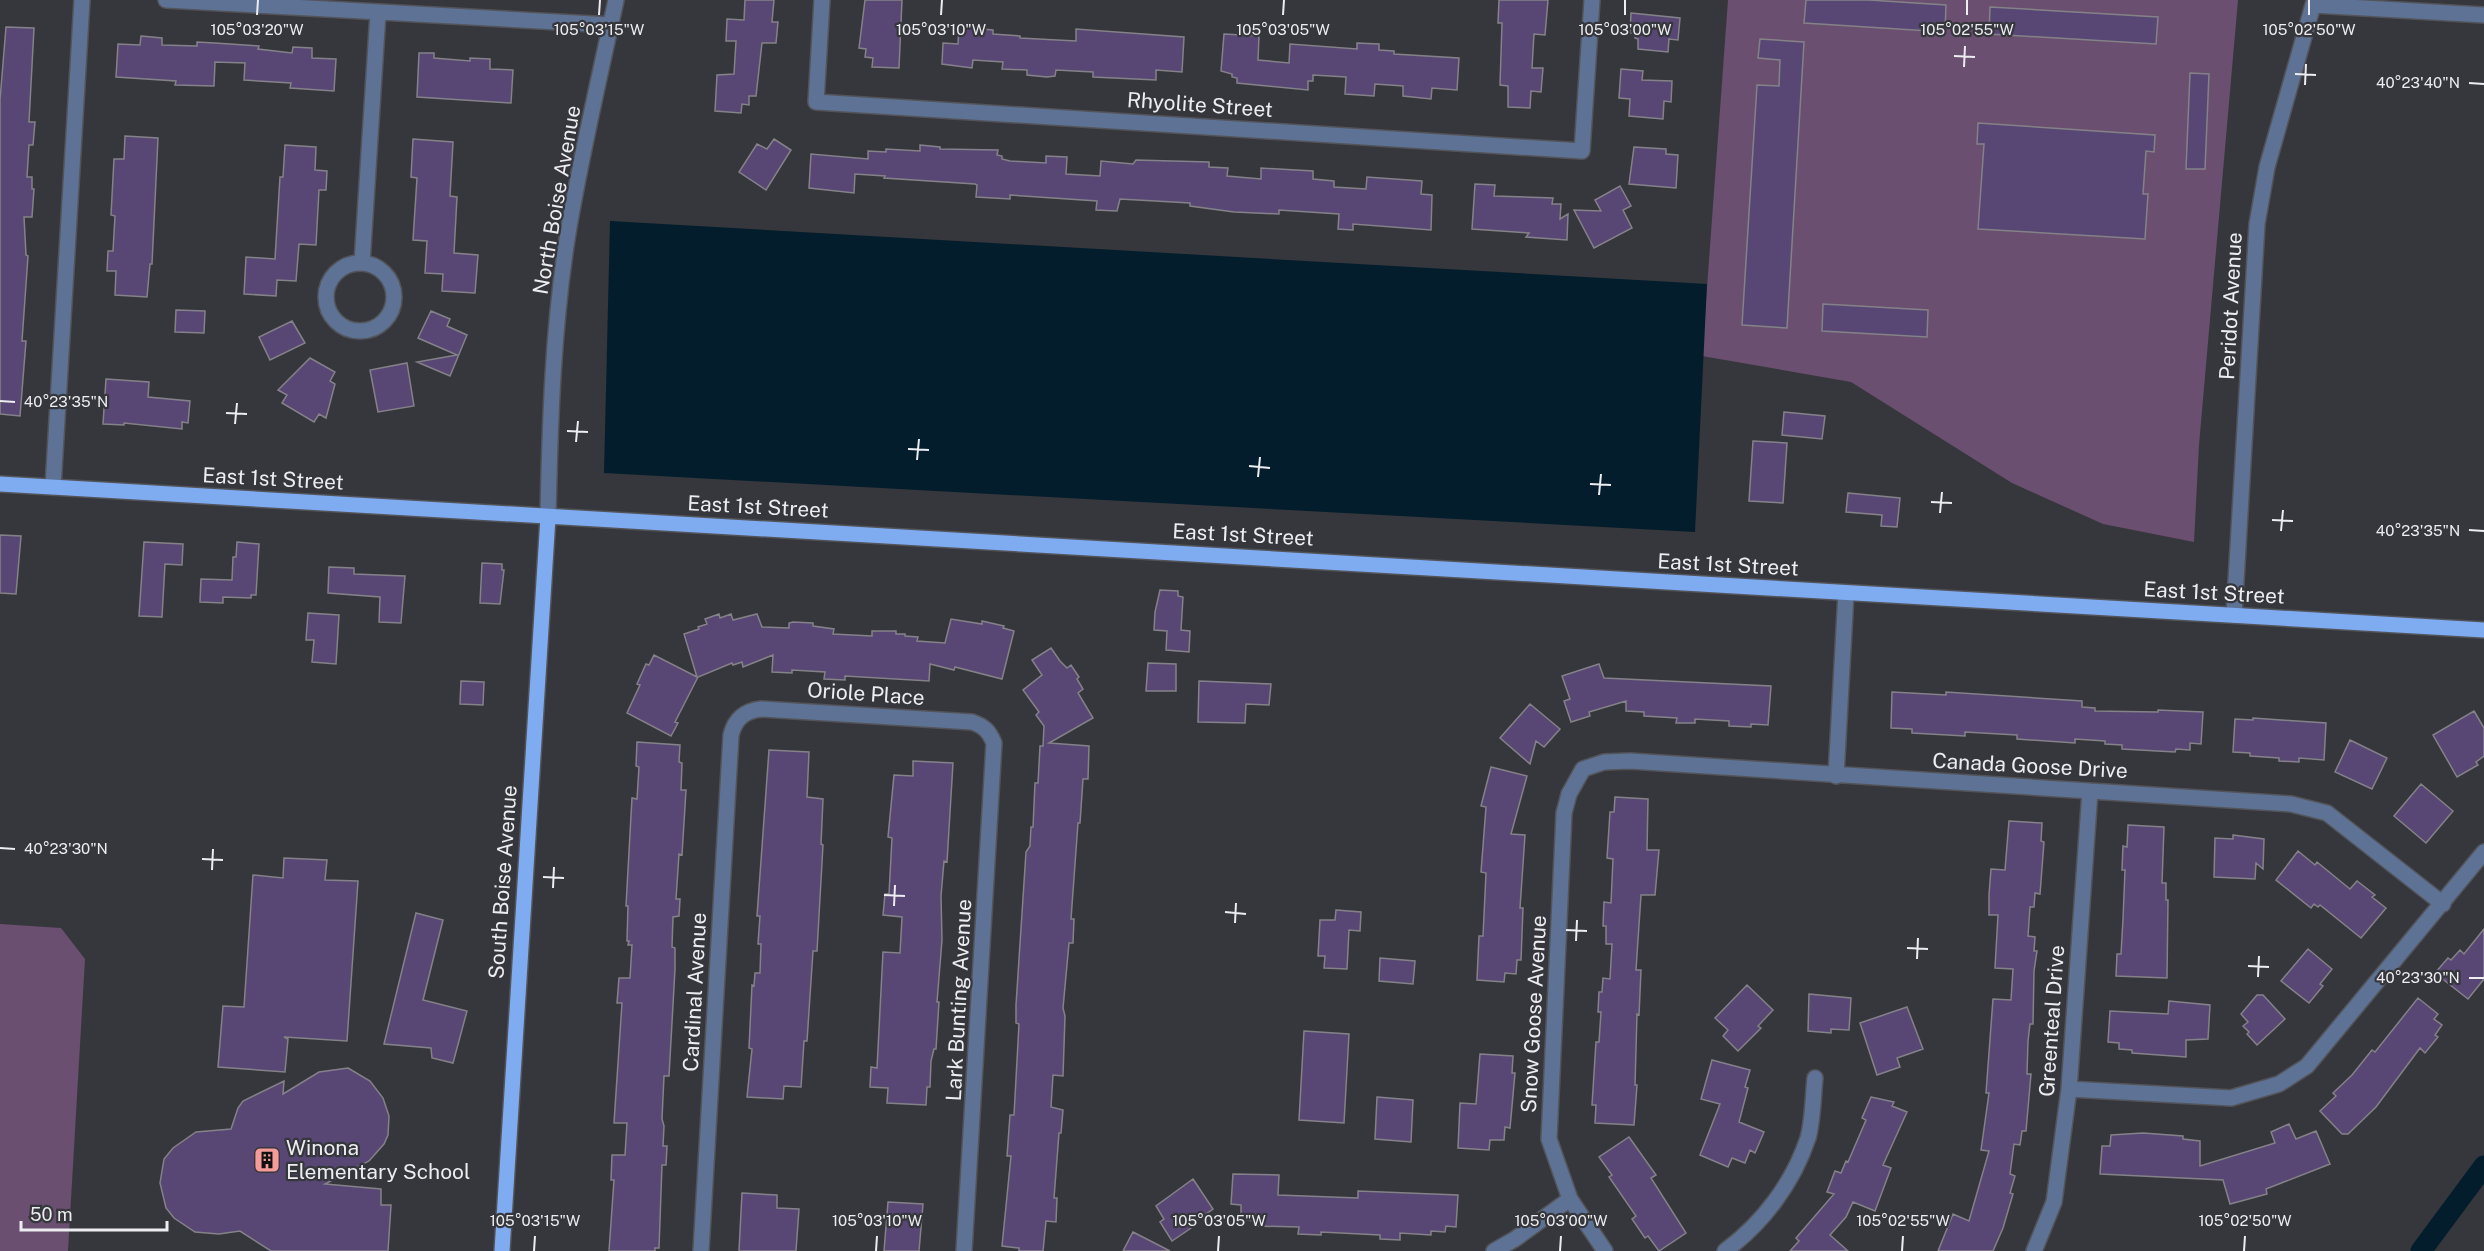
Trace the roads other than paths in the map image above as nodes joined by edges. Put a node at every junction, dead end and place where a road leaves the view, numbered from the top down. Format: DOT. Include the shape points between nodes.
graph roads {
  1 [pos="82,0"];
  2 [pos="166,0"];
  3 [pos="616,0"];
  4 [pos="822,0"];
  5 [pos="1592,0"];
  6 [pos="378,13"];
  7 [pos="2484,15"];
  8 [pos="611,25"];
  9 [pos="362,263"];
  10 [pos="0,484"];
  11 [pos="53,487"];
  12 [pos="548,517"];
  13 [pos="1846,593"];
  14 [pos="2234,615"];
  15 [pos="2484,630"];
  16 [pos="731,735"];
  17 [pos="995,751"];
  18 [pos="1583,769"];
  19 [pos="1836,776"];
  20 [pos="2090,790"];
  21 [pos="2484,852"];
  22 [pos="2443,904"];
  23 [pos="1815,1078"];
  24 [pos="2069,1089"];
  25 [pos="1570,1199"];
  26 [pos="502,1251"];
  27 [pos="701,1251"];
  28 [pos="964,1251"];
  29 [pos="1494,1251"];
  30 [pos="1605,1251"];
  31 [pos="1725,1251"];
  32 [pos="2034,1251"];
  1 -- 11 [label="street"];
  2 -- 6 [label="street"];
  3 -- 8 [label="street, North Boise Avenue"];
  4 -- 5 [label="street, Rhyolite Street" via="816,102 1582,151"];
  6 -- 8 [label="street"];
  6 -- 9 [label="street"];
  7 -- 14 [label="street, Peridot Avenue" via="2313,5 2267,167 2257,224"];
  8 -- 12 [label="street, North Boise Avenue" via="569,226 560,293"];
  9 -- 9 [label="street" via="338,271 326,293 333,317 354,330 379,325 393,304 389,279 380,270"];
  10 -- 11 [label="main road, East 1st Street"];
  11 -- 12 [label="main road, East 1st Street"];
  12 -- 13 [label="main road, East 1st Street"];
  12 -- 26 [label="main road, South Boise Avenue"];
  13 -- 14 [label="main road, East 1st Street"];
  13 -- 19 [label="street"];
  14 -- 15 [label="main road, East 1st Street"];
  16 -- 17 [label="street, Oriole Place" via="742,715 772,709 972,722 990,733"];
  16 -- 27 [label="street, Cardinal Avenue"];
  17 -- 28 [label="street, Lark Bunting Avenue"];
  18 -- 19 [label="street, Canada Goose Drive" via="1604,762 1630,761"];
  18 -- 25 [label="street, Snow Goose Avenue" via="1564,813 1549,1139"];
  19 -- 20 [label="street, Canada Goose Drive"];
  20 -- 22 [label="street, Canada Goose Drive" via="2291,804 2327,813"];
  20 -- 24 [label="street, Greenteal Drive"];
  21 -- 22 [label="street"];
  22 -- 24 [label="street" via="2307,1066 2279,1084 2231,1098"];
  23 -- 31 [label="street" via="1808,1136 1786,1186 1749,1233"];
  24 -- 32 [label="street, Greenteal Drive" via="2054,1202"];
  25 -- 29 [label="street"];
  25 -- 30 [label="street, Snow Goose Avenue"];
}
